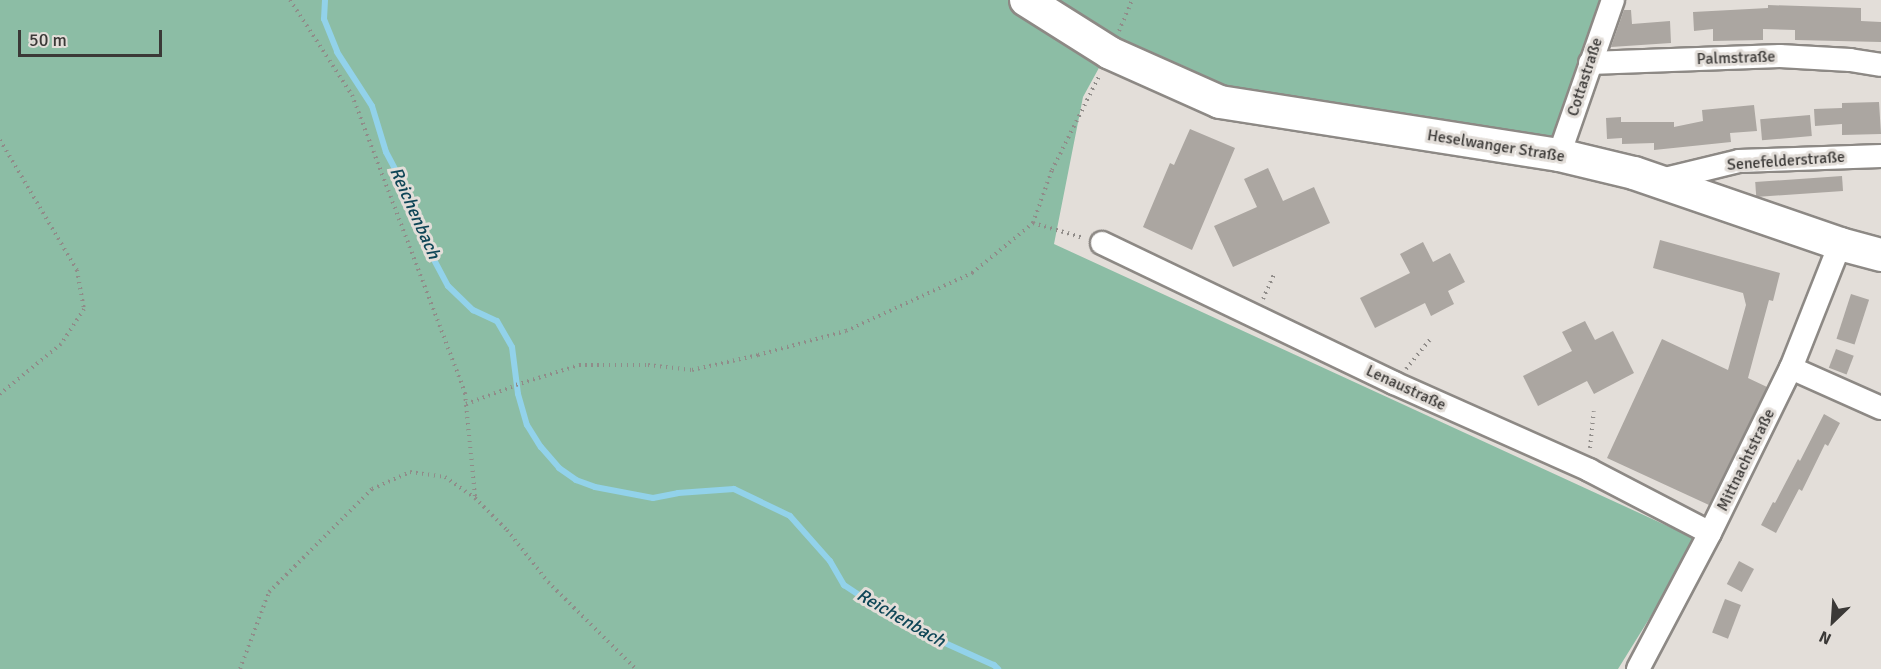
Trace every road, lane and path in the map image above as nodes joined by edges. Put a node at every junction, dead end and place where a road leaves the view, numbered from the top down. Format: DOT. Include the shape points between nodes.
graph roads {
  1 [pos="290,0"];
  2 [pos="1026,0"];
  3 [pos="1132,0"];
  4 [pos="1612,0"];
  5 [pos="1110,53"];
  6 [pos="1590,63"];
  7 [pos="1881,65"];
  8 [pos="0,140"];
  9 [pos="1559,154"];
  10 [pos="1881,156"];
  11 [pos="1657,181"];
  12 [pos="1033,222"];
  13 [pos="1102,243"];
  14 [pos="1840,244"];
  15 [pos="1881,255"];
  16 [pos="1274,274"];
  17 [pos="1256,316"];
  18 [pos="1432,337"];
  19 [pos="1791,368"];
  20 [pos="1394,383"];
  21 [pos="0,394"];
  22 [pos="466,404"];
  23 [pos="1881,408"];
  24 [pos="1594,411"];
  25 [pos="1589,470"];
  26 [pos="475,498"];
  27 [pos="1710,533"];
  28 [pos="240,669"];
  29 [pos="636,669"];
  30 [pos="1638,669"];
  1 -- 22 [label="path" via="352,95"];
  2 -- 5 [label="street, Heselwanger Straße"];
  3 -- 5 [label="path"];
  4 -- 6 [label="street, Cottastraße"];
  5 -- 9 [label="street, Heselwanger Straße" via="1220,102"];
  5 -- 12 [label="path" via="1052,170"];
  6 -- 7 [label="street, Palmstraße" via="1780,56"];
  6 -- 9 [label="street, Cottastraße"];
  8 -- 21 [label="path" via="77,270 84,309 61,344"];
  9 -- 11 [label="street, Heselwanger Straße"];
  10 -- 11 [label="street, Senefelderstraße" via="1739,161"];
  11 -- 14 [label="street, Heselwanger Straße"];
  12 -- 13 [label="path"];
  12 -- 22 [label="path" via="972,273 846,331 692,370 579,364"];
  13 -- 17 [label="street, Lenaustraße"];
  14 -- 15 [label="street, Heselwanger Straße"];
  14 -- 19 [label="street, Mittnachtstraße"];
  16 -- 17 [label="path"];
  17 -- 20 [label="street, Lenaustraße"];
  18 -- 20 [label="path"];
  19 -- 23 [label="street"];
  19 -- 27 [label="street, Mittnachtstraße"];
  20 -- 25 [label="street, Lenaustraße"];
  22 -- 26 [label="path"];
  24 -- 25 [label="path"];
  25 -- 27 [label="street, Lenaustraße"];
  26 -- 28 [label="path" via="445,477 410,472 372,489 269,591"];
  26 -- 29 [label="path" via="507,530 548,582"];
  27 -- 30 [label="street, Mittnachtstraße"];
}
